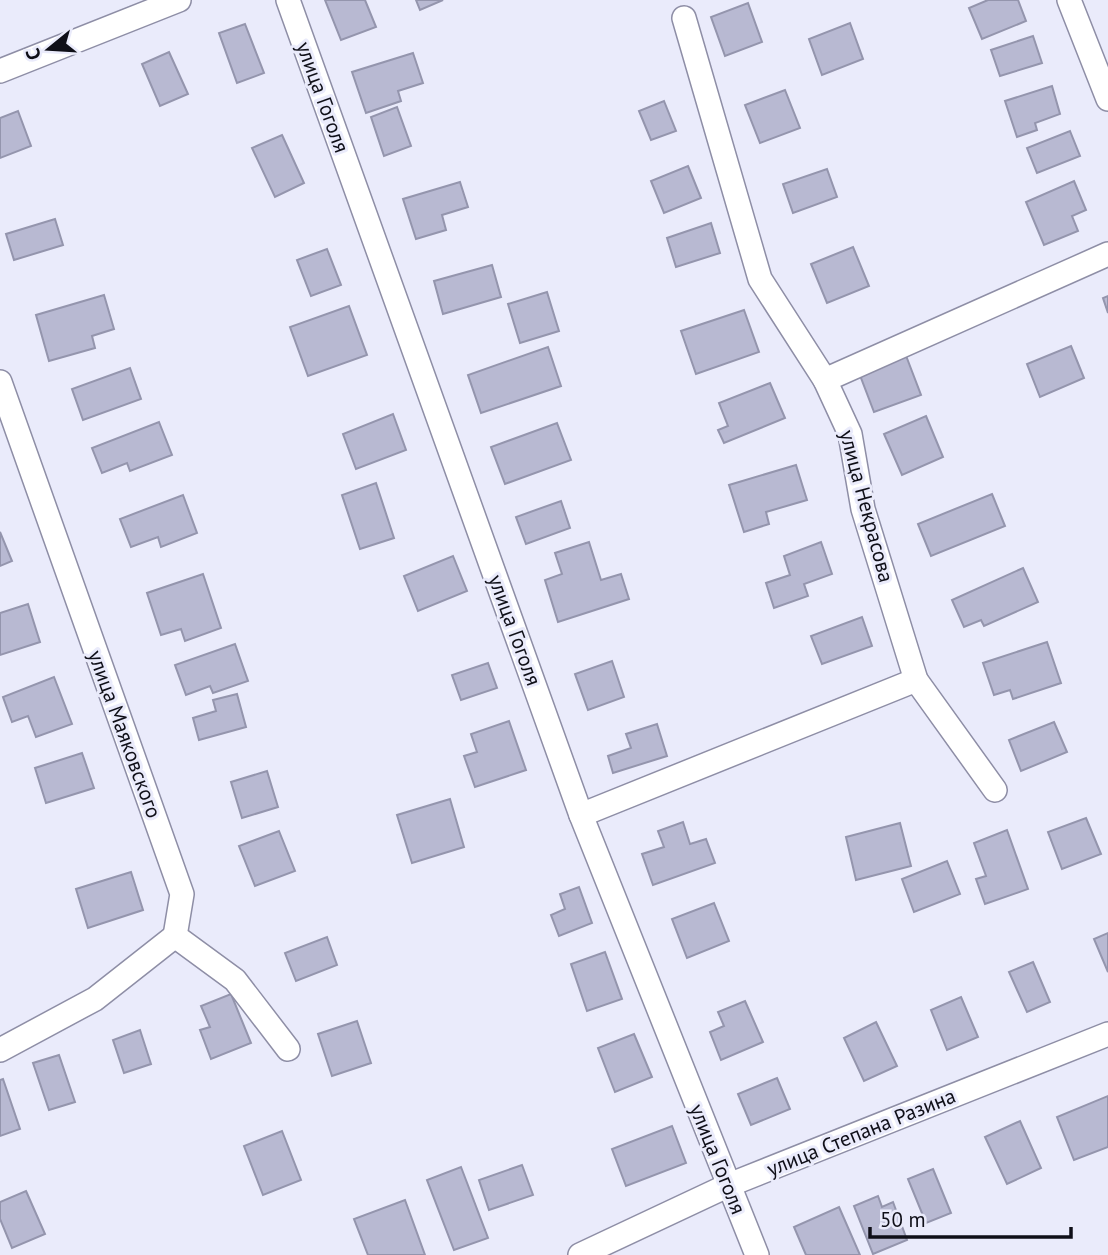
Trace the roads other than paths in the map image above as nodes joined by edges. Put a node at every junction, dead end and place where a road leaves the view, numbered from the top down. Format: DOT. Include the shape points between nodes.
graph roads {
  1 [pos="179,0"];
  2 [pos="288,0"];
  3 [pos="1069,0"];
  4 [pos="684,18"];
  5 [pos="0,71"];
  6 [pos="1108,99"];
  7 [pos="1108,254"];
  8 [pos="825,380"];
  9 [pos="0,382"];
  10 [pos="916,680"];
  11 [pos="995,790"];
  12 [pos="581,814"];
  13 [pos="175,936"];
  14 [pos="1108,1034"];
  15 [pos="288,1049"];
  16 [pos="0,1050"];
  17 [pos="729,1185"];
  18 [pos="580,1255"];
  19 [pos="757,1255"];
  1 -- 5 [label="street"];
  2 -- 12 [label="street, улица Гоголя"];
  3 -- 6 [label="street"];
  4 -- 8 [label="street, улица Некрасова" via="760,279"];
  7 -- 8 [label="street"];
  8 -- 10 [label="street, улица Некрасова" via="850,434 863,509"];
  9 -- 13 [label="street, улица Маяковского" via="182,894"];
  10 -- 11 [label="street, улица Некрасова"];
  10 -- 12 [label="street"];
  12 -- 17 [label="street, улица Гоголя"];
  13 -- 15 [label="street" via="235,980"];
  13 -- 16 [label="street" via="95,999"];
  14 -- 17 [label="street, улица Степана Разина"];
  17 -- 18 [label="street, улица Степана Разина"];
  17 -- 19 [label="street, улица Гоголя"];
}
